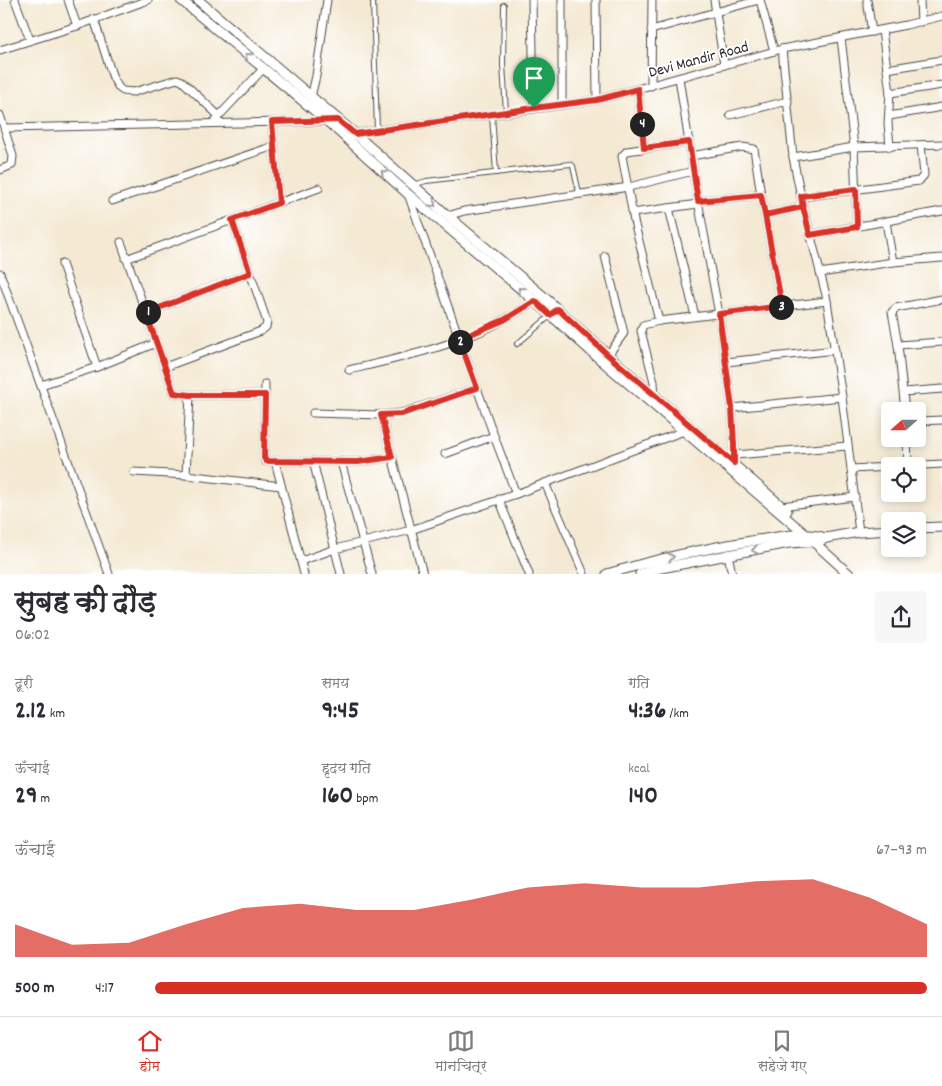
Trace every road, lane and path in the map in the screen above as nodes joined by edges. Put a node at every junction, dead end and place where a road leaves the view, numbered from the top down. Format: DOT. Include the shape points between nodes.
graph roads {
  1 [pos="15,0"];
  2 [pos="68,0"];
  3 [pos="148,0"];
  4 [pos="181,0"];
  5 [pos="198,0"];
  6 [pos="327,0"];
  7 [pos="373,0"];
  8 [pos="532,0"];
  9 [pos="562,0"];
  10 [pos="596,0"];
  11 [pos="652,0"];
  12 [pos="714,0"];
  13 [pos="759,0"];
  14 [pos="867,0"];
  15 [pos="920,0"];
  16 [pos="504,5"];
  17 [pos="716,12"];
  18 [pos="942,16"];
  19 [pos="94,19"];
  20 [pos="921,22"];
  21 [pos="77,26"];
  22 [pos="651,30"];
  23 [pos="882,30"];
  24 [pos="872,32"];
  25 [pos="841,38"];
  26 [pos="30,40"];
  27 [pos="782,49"];
  28 [pos="0,50"];
  29 [pos="774,51"];
  30 [pos="942,60"];
  31 [pos="724,66"];
  32 [pos="263,69"];
  33 [pos="887,69"];
  34 [pos="679,78"];
  35 [pos="942,85"];
  36 [pos="651,86"];
  37 [pos="638,89"];
  38 [pos="890,93"];
  39 [pos="311,97"];
  40 [pos="597,100"];
  41 [pos="788,102"];
  42 [pos="562,104"];
  43 [pos="942,107"];
  44 [pos="534,108"];
  45 [pos="506,112"];
  46 [pos="492,114"];
  47 [pos="730,114"];
  48 [pos="0,115"];
  49 [pos="219,116"];
  50 [pos="889,116"];
  51 [pos="338,120"];
  52 [pos="327,121"];
  53 [pos="272,122"];
  54 [pos="213,123"];
  55 [pos="6,128"];
  56 [pos="377,130"];
  57 [pos="355,134"];
  58 [pos="342,136"];
  59 [pos="689,142"];
  60 [pos="942,144"];
  61 [pos="921,145"];
  62 [pos="274,146"];
  63 [pos="854,147"];
  64 [pos="890,147"];
  65 [pos="644,148"];
  66 [pos="691,156"];
  67 [pos="793,157"];
  68 [pos="0,170"];
  69 [pos="693,171"];
  70 [pos="496,173"];
  71 [pos="413,185"];
  72 [pos="629,187"];
  73 [pos="319,188"];
  74 [pos="856,189"];
  75 [pos="579,193"];
  76 [pos="408,194"];
  77 [pos="761,195"];
  78 [pos="801,196"];
  79 [pos="112,201"];
  80 [pos="279,203"];
  81 [pos="698,203"];
  82 [pos="803,207"];
  83 [pos="669,208"];
  84 [pos="942,211"];
  85 [pos="632,213"];
  86 [pos="765,215"];
  87 [pos="448,216"];
  88 [pos="232,220"];
  89 [pos="886,222"];
  90 [pos="857,227"];
  91 [pos="810,235"];
  92 [pos="121,242"];
  93 [pos="605,256"];
  94 [pos="942,258"];
  95 [pos="126,259"];
  96 [pos="893,262"];
  97 [pos="62,264"];
  98 [pos="0,273"];
  99 [pos="250,273"];
  100 [pos="820,273"];
  101 [pos="942,299"];
  102 [pos="535,301"];
  103 [pos="827,301"];
  104 [pos="782,306"];
  105 [pos="554,312"];
  106 [pos="146,313"];
  107 [pos="719,314"];
  108 [pos="696,316"];
  109 [pos="659,321"];
  110 [pos="459,339"];
  111 [pos="942,342"];
  112 [pos="156,343"];
  113 [pos="517,344"];
  114 [pos="898,345"];
  115 [pos="834,350"];
  116 [pos="608,355"];
  117 [pos="726,362"];
  118 [pos="97,367"];
  119 [pos="164,367"];
  120 [pos="349,370"];
  121 [pos="265,384"];
  122 [pos="41,385"];
  123 [pos="477,388"];
  124 [pos="942,389"];
  125 [pos="904,392"];
  126 [pos="190,395"];
  127 [pos="265,395"];
  128 [pos="655,395"];
  129 [pos="842,397"];
  130 [pos="905,402"];
  131 [pos="654,406"];
  132 [pos="732,408"];
  133 [pos="313,413"];
  134 [pos="381,415"];
  135 [pos="942,420"];
  136 [pos="926,421"];
  137 [pos="684,431"];
  138 [pos="494,436"];
  139 [pos="848,446"];
  140 [pos="446,454"];
  141 [pos="392,457"];
  142 [pos="734,459"];
  143 [pos="275,461"];
  144 [pos="313,461"];
  145 [pos="341,462"];
  146 [pos="942,464"];
  147 [pos="926,465"];
  148 [pos="881,467"];
  149 [pos="851,469"];
  150 [pos="134,472"];
  151 [pos="186,476"];
  152 [pos="545,483"];
  153 [pos="281,486"];
  154 [pos="516,494"];
  155 [pos="855,497"];
  156 [pos="499,499"];
  157 [pos="781,506"];
  158 [pos="942,527"];
  159 [pos="926,528"];
  160 [pos="411,530"];
  161 [pos="881,531"];
  162 [pos="860,532"];
  163 [pos="816,538"];
  164 [pos="364,543"];
  165 [pos="335,549"];
  166 [pos="728,554"];
  167 [pos="301,561"];
  168 [pos="109,574"];
  169 [pos="304,574"];
  170 [pos="341,574"];
  171 [pos="372,574"];
  172 [pos="423,574"];
  173 [pos="529,574"];
  174 [pos="584,574"];
  175 [pos="607,574"];
  176 [pos="640,574"];
  177 [pos="732,574"];
  178 [pos="849,574"];
  179 [pos="858,574"];
  1 -- 26 [label="street"];
  2 -- 21 [label="street"];
  3 -- 19 [label="street"];
  32 -- 4 [label="street, one-way"];
  5 -- 39 [label="street"];
  6 -- 39 [label="street"];
  7 -- 56 [label="lane"];
  8 -- 44 [label="street"];
  9 -- 42 [label="street"];
  10 -- 40 [label="street"];
  11 -- 22 [label="street"];
  12 -- 17 [label="street"];
  13 -- 17 [label="street"];
  13 -- 29 [label="street"];
  14 -- 24 [label="street"];
  15 -- 20 [label="street"];
  16 -- 45 [label="lane"];
  17 -- 22 [label="street"];
  17 -- 31 [label="street"];
  18 -- 20 [label="street, Devi Mandir Road"];
  19 -- 21 [label="street"];
  19 -- 49 [label="street" via="119,88 134,92 177,79"];
  20 -- 23 [label="street, Devi Mandir Road"];
  21 -- 26 [label="street"];
  22 -- 36 [label="street"];
  23 -- 24 [label="street, Devi Mandir Road"];
  23 -- 33 [label="street"];
  24 -- 25 [label="street, Devi Mandir Road"];
  25 -- 27 [label="street, Devi Mandir Road"];
  25 -- 63 [label="street"];
  26 -- 28 [label="street"];
  27 -- 29 [label="street, Devi Mandir Road"];
  27 -- 41 [label="street"];
  29 -- 31 [label="street, Devi Mandir Road"];
  30 -- 33 [label="street"];
  31 -- 34 [label="street, Devi Mandir Road"];
  32 -- 49 [label="street"];
  32 -- 52 [label="street"];
  33 -- 38 [label="street"];
  34 -- 36 [label="street, Devi Mandir Road"];
  34 -- 59 [label="street"];
  35 -- 38 [label="street"];
  36 -- 37 [label="street, Devi Mandir Road"];
  37 -- 40 [label="street, Devi Mandir Road"];
  37 -- 65 [label="street"];
  38 -- 50 [label="street"];
  39 -- 51 [label="street"];
  40 -- 42 [label="street, Devi Mandir Road"];
  41 -- 47 [label="street"];
  41 -- 67 [label="street"];
  42 -- 44 [label="street, Devi Mandir Road"];
  43 -- 50 [label="street"];
  44 -- 45 [label="street, Devi Mandir Road"];
  45 -- 46 [label="street, Devi Mandir Road"];
  46 -- 56 [label="street, Devi Mandir Road"];
  46 -- 70 [label="lane"];
  48 -- 55 [label="street"];
  49 -- 54 [label="street"];
  50 -- 64 [label="street"];
  51 -- 52 [label="street"];
  51 -- 57 [label="street"];
  52 -- 53 [label="street"];
  52 -- 58 [label="street"];
  53 -- 54 [label="street"];
  53 -- 62 [label="street"];
  54 -- 55 [label="street"];
  55 -- 68 [label="street" via="14,156 12,165"];
  56 -- 57 [label="street, Devi Mandir Road"];
  57 -- 58 [label="street, Devi Mandir Road"];
  57 -- 71 [label="street"];
  76 -- 58 [label="street, one-way"];
  59 -- 65 [label="street"];
  59 -- 66 [label="street"];
  60 -- 61 [label="street"];
  61 -- 64 [label="street"];
  61 -- 74 [label="street" via="922,180"];
  62 -- 79 [label="street"];
  62 -- 80 [label="street"];
  63 -- 64 [label="street"];
  63 -- 67 [label="street"];
  63 -- 74 [label="street"];
  65 -- 72 [label="street" via="627,151 622,156"];
  66 -- 69 [label="street"];
  66 -- 77 [label="street" via="742,146 754,149"];
  67 -- 78 [label="street"];
  69 -- 72 [label="street"];
  69 -- 81 [label="street"];
  70 -- 71 [label="lane"];
  70 -- 75 [label="lane" via="570,164"];
  71 -- 87 [label="street, one-way"];
  72 -- 75 [label="street"];
  72 -- 85 [label="street"];
  73 -- 80 [label="street"];
  74 -- 78 [label="street"];
  74 -- 90 [label="street"];
  75 -- 87 [label="street"];
  102 -- 76 [label="street, one-way"];
  76 -- 110 [label="street"];
  77 -- 81 [label="street"];
  77 -- 86 [label="street"];
  78 -- 82 [label="street"];
  80 -- 88 [label="street"];
  81 -- 83 [label="street"];
  81 -- 107 [label="street"];
  82 -- 86 [label="street"];
  82 -- 91 [label="street"];
  83 -- 85 [label="street"];
  83 -- 108 [label="street"];
  84 -- 89 [label="street"];
  85 -- 109 [label="street"];
  86 -- 104 [label="street"];
  87 -- 105 [label="street"];
  88 -- 95 [label="street"];
  88 -- 99 [label="street"];
  89 -- 90 [label="street"];
  89 -- 96 [label="street"];
  90 -- 91 [label="street"];
  91 -- 100 [label="street"];
  92 -- 95 [label="street"];
  93 -- 116 [label="street" via="624,333"];
  94 -- 96 [label="street"];
  95 -- 106 [label="street"];
  96 -- 100 [label="street"];
  97 -- 118 [label="street"];
  98 -- 122 [label="street"];
  99 -- 106 [label="street"];
  99 -- 119 [label="street" via="268,322 266,327"];
  100 -- 103 [label="street"];
  101 -- 114 [label="street" via="894,309"];
  102 -- 105 [label="street"];
  102 -- 110 [label="street" via="504,320"];
  103 -- 104 [label="street"];
  103 -- 115 [label="street"];
  104 -- 107 [label="street"];
  105 -- 113 [label="lane"];
  105 -- 116 [label="street"];
  105 -- 131 [label="street"];
  106 -- 112 [label="street"];
  107 -- 108 [label="street"];
  107 -- 117 [label="street"];
  108 -- 109 [label="street"];
  109 -- 128 [label="street" via="643,326 641,331"];
  110 -- 120 [label="street" via="408,356"];
  110 -- 123 [label="street"];
  111 -- 114 [label="street"];
  112 -- 118 [label="street"];
  112 -- 119 [label="street"];
  114 -- 125 [label="street"];
  115 -- 117 [label="street"];
  115 -- 129 [label="street"];
  116 -- 128 [label="street"];
  117 -- 132 [label="street"];
  118 -- 122 [label="street"];
  119 -- 126 [label="street" via="174,393"];
  121 -- 127 [label="street"];
  122 -- 168 [label="street"];
  123 -- 134 [label="street" via="402,414"];
  123 -- 138 [label="street"];
  124 -- 125 [label="street"];
  125 -- 130 [label="street"];
  126 -- 127 [label="street"];
  126 -- 151 [label="street"];
  127 -- 143 [label="street" via="264,458"];
  128 -- 131 [label="street"];
  128 -- 142 [label="street"];
  129 -- 132 [label="street"];
  129 -- 139 [label="street"];
  131 -- 137 [label="street"];
  132 -- 142 [label="street"];
  133 -- 134 [label="street"];
  134 -- 141 [label="street"];
  135 -- 136 [label="street"];
  137 -- 152 [label="street"];
  137 -- 163 [label="street"];
  138 -- 140 [label="street"];
  138 -- 154 [label="street"];
  139 -- 142 [label="street"];
  139 -- 149 [label="street"];
  141 -- 145 [label="street"];
  141 -- 160 [label="street"];
  142 -- 157 [label="street"];
  143 -- 144 [label="street"];
  143 -- 153 [label="street"];
  144 -- 145 [label="street"];
  144 -- 165 [label="street"];
  145 -- 164 [label="street"];
  146 -- 147 [label="street"];
  148 -- 149 [label="street"];
  149 -- 155 [label="street"];
  150 -- 151 [label="street"];
  151 -- 153 [label="street"];
  152 -- 154 [label="street"];
  152 -- 174 [label="street"];
  153 -- 167 [label="street"];
  154 -- 156 [label="street"];
  155 -- 157 [label="street"];
  155 -- 162 [label="street"];
  156 -- 160 [label="street"];
  156 -- 173 [label="street"];
  157 -- 163 [label="street"];
  158 -- 159 [label="street"];
  160 -- 164 [label="street"];
  160 -- 172 [label="street"];
  161 -- 162 [label="street"];
  162 -- 163 [label="street"];
  163 -- 166 [label="street, one-way"];
  175 -- 163 [label="street, one-way" via="651,560 736,544 786,536"];
  163 -- 178 [label="street"];
  163 -- 179 [label="street"];
  164 -- 165 [label="street"];
  164 -- 171 [label="street"];
  165 -- 167 [label="street"];
  165 -- 170 [label="street"];
  166 -- 176 [label="street"];
  166 -- 177 [label="street"];
  167 -- 169 [label="street"];
}
